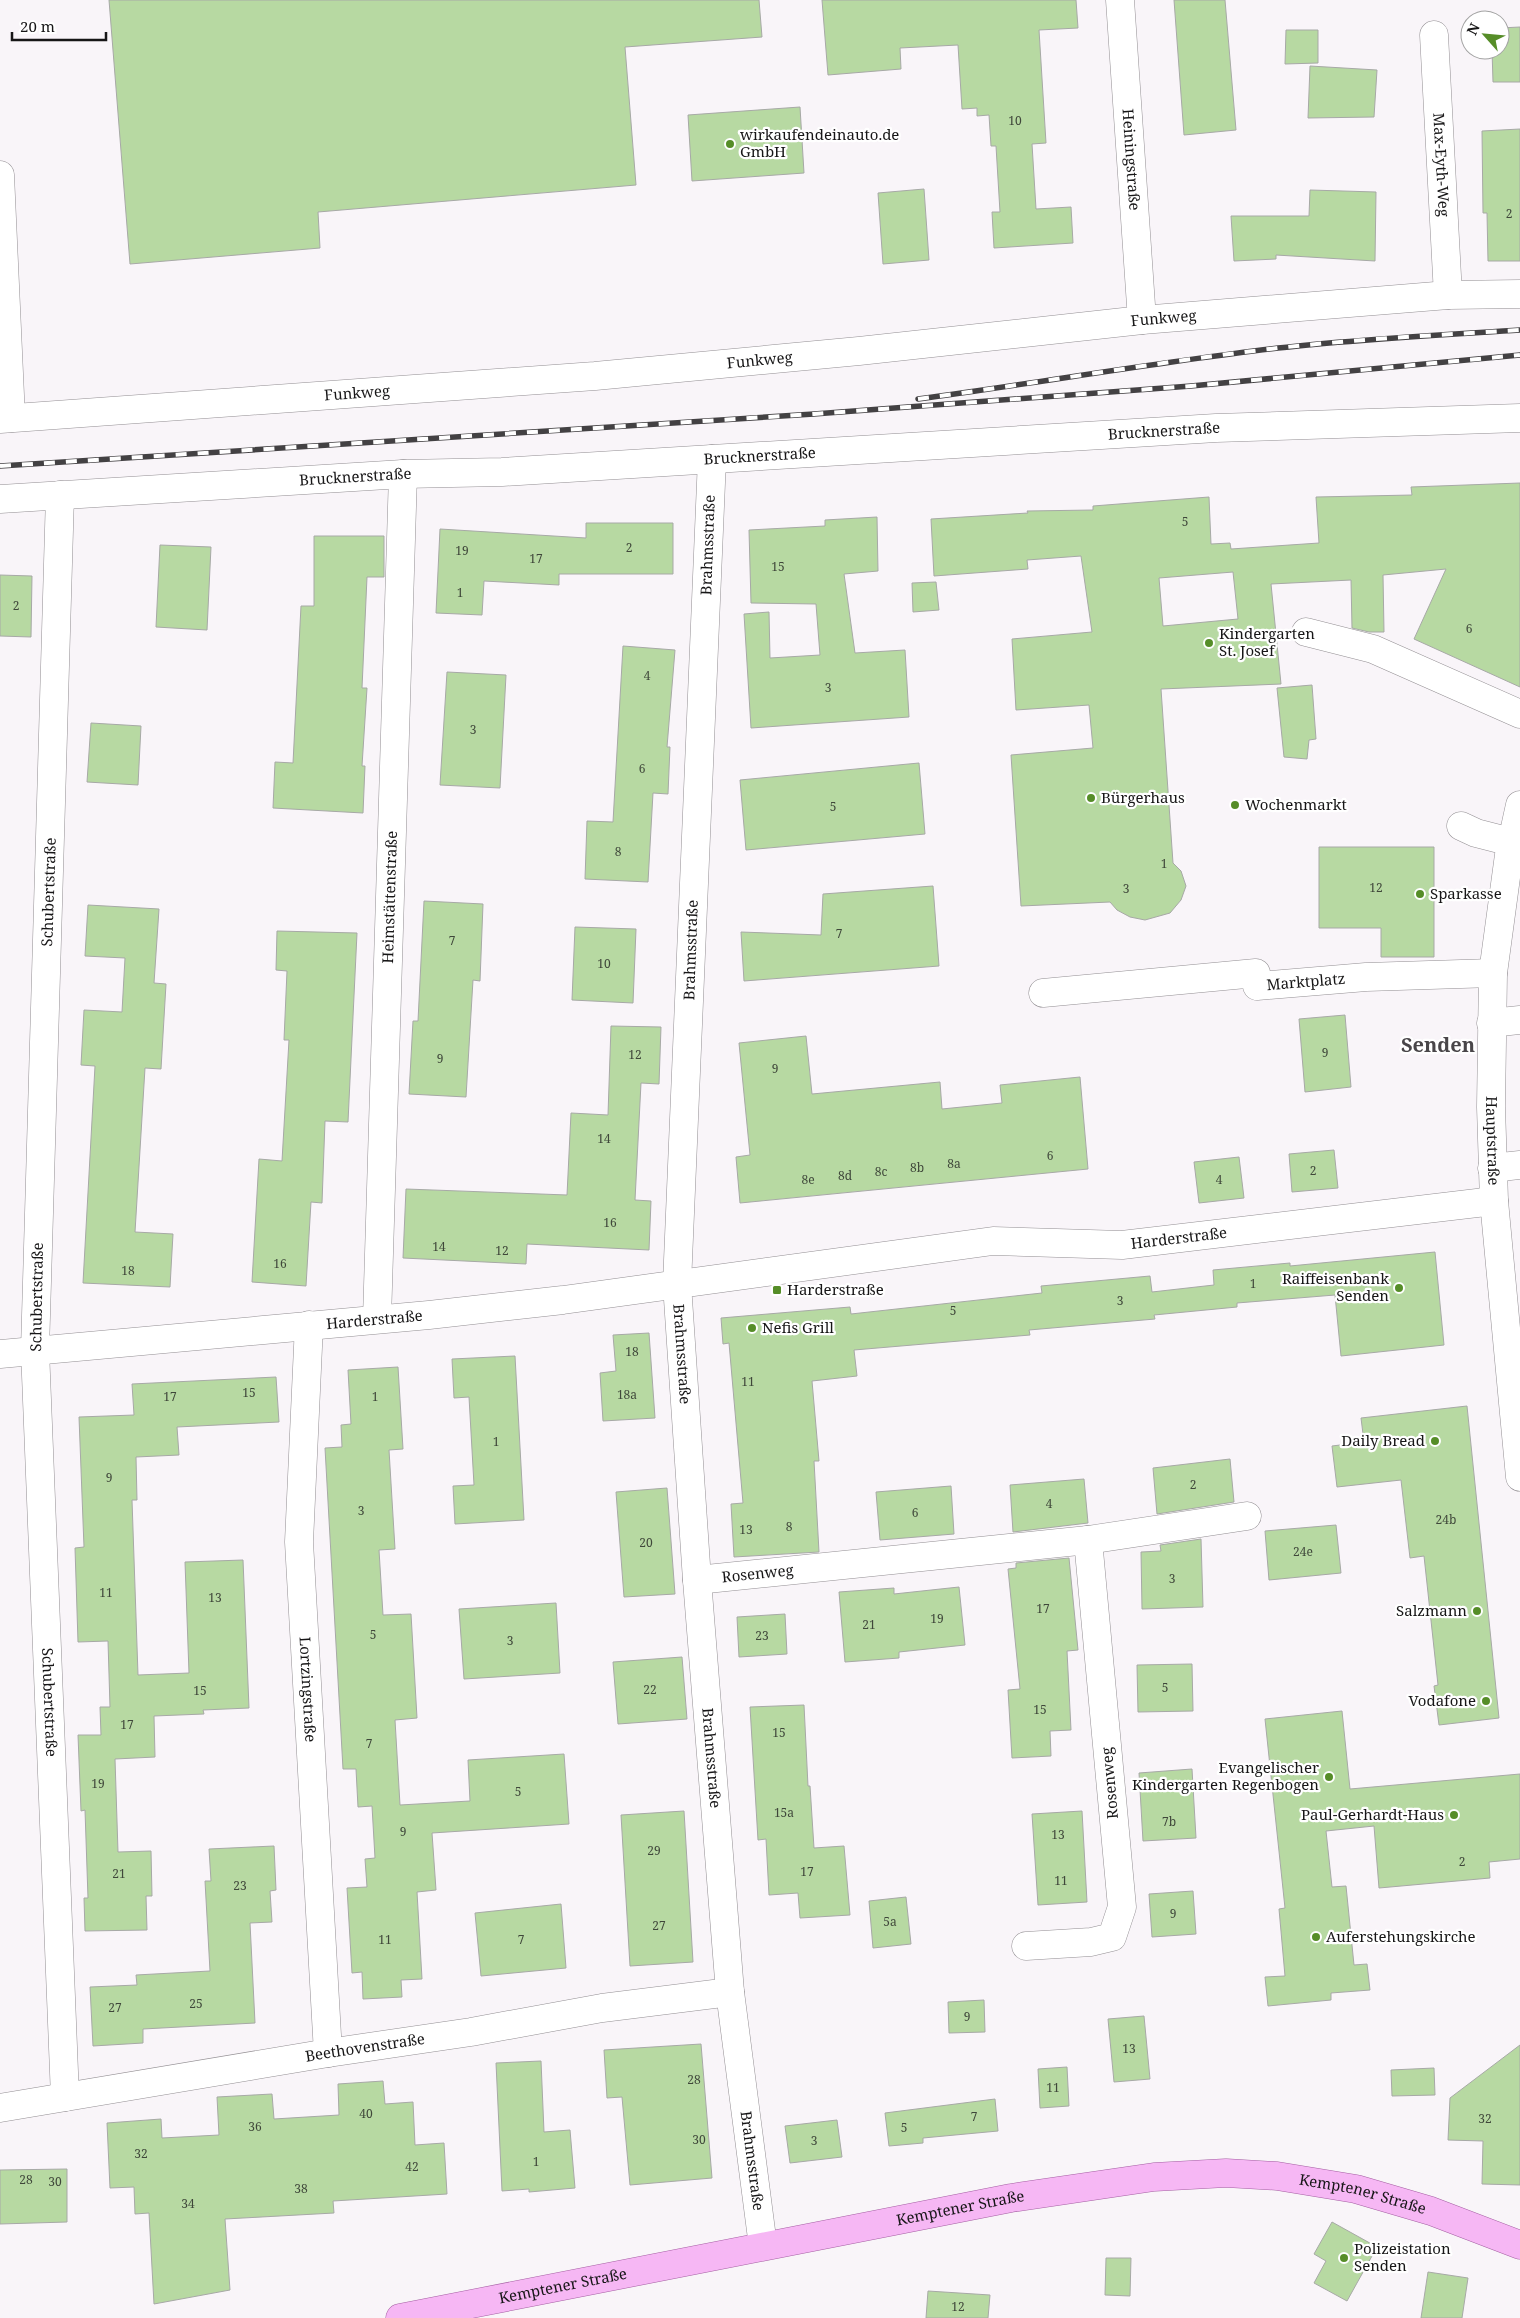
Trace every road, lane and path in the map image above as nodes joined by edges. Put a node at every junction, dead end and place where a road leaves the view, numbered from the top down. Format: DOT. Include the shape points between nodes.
graph roads {
  1 [pos="1120,0"];
  2 [pos="1434,35"];
  3 [pos="0,175"];
  4 [pos="1520,294"];
  5 [pos="1448,295"];
  6 [pos="1142,320"];
  7 [pos="1520,418"];
  8 [pos="6,419"];
  9 [pos="712,459"];
  10 [pos="403,474"];
  11 [pos="60,496"];
  12 [pos="0,499"];
  13 [pos="1306,632"];
  14 [pos="1520,714"];
  15 [pos="1520,805"];
  16 [pos="1461,826"];
  17 [pos="1511,842"];
  18 [pos="1493,973"];
  19 [pos="1043,993"];
  20 [pos="1520,1020"];
  21 [pos="1492,1023"];
  22 [pos="1520,1165"];
  23 [pos="1492,1168"];
  24 [pos="1494,1201"];
  25 [pos="676,1284"];
  26 [pos="377,1319"];
  27 [pos="309,1325"];
  28 [pos="36,1350"];
  29 [pos="0,1354"];
  30 [pos="1520,1476"];
  31 [pos="1247,1516"];
  32 [pos="1088,1540"];
  33 [pos="697,1580"];
  34 [pos="1026,1946"];
  35 [pos="730,1992"];
  36 [pos="328,2053"];
  37 [pos="65,2097"];
  38 [pos="0,2108"];
  39 [pos="763,2246"];
  40 [pos="1520,2246"];
  41 [pos="400,2318"];
  1 -- 6 [label="street, Heiningstraße"];
  2 -- 5 [label="street, Max-Eyth-Weg"];
  3 -- 8 [label="street"];
  4 -- 5 [label="street, Funkweg"];
  5 -- 6 [label="street, Funkweg"];
  6 -- 8 [label="street, Funkweg" via="595,376"];
  7 -- 9 [label="street, Brucknerstraße" via="1216,428"];
  9 -- 10 [label="street, Brucknerstraße" via="502,472"];
  9 -- 25 [label="street, Brahmsstraße"];
  10 -- 11 [label="street, Brucknerstraße"];
  10 -- 26 [label="street, Heimstättenstraße"];
  11 -- 12 [label="street, Brucknerstraße"];
  11 -- 28 [label="street, Schubertstraße"];
  13 -- 14 [label="street" via="1373,649"];
  15 -- 17 [label="street, Hauptstraße"];
  16 -- 17 [label="street"];
  17 -- 18 [label="street, Hauptstraße"];
  18 -- 19 [label="street, Marktplatz" via="1366,977 1257,986 1256,973"];
  18 -- 21 [label="street, Hauptstraße"];
  20 -- 21 [label="street"];
  21 -- 23 [label="street, Hauptstraße"];
  22 -- 23 [label="street"];
  23 -- 24 [label="street, Hauptstraße"];
  24 -- 25 [label="street, Harderstraße" via="1122,1245 992,1241"];
  24 -- 30 [label="street, Hauptstraße"];
  25 -- 26 [label="street, Harderstraße" via="563,1300"];
  25 -- 33 [label="street, Brahmsstraße"];
  26 -- 27 [label="street, Harderstraße"];
  27 -- 28 [label="street, Harderstraße"];
  27 -- 36 [label="street, Lortzingstraße" via="299,1542"];
  28 -- 29 [label="street, Harderstraße"];
  28 -- 37 [label="street, Schubertstraße"];
  31 -- 32 [label="street, Rosenweg"];
  32 -- 33 [label="street, Rosenweg"];
  32 -- 34 [label="street, Rosenweg" via="1122,1907 1112,1937 1091,1942"];
  33 -- 35 [label="street, Brahmsstraße"];
  35 -- 36 [label="street, Beethovenstraße" via="602,2008"];
  35 -- 39 [label="street, Brahmsstraße"];
  36 -- 37 [label="street, Beethovenstraße"];
  37 -- 38 [label="street, Beethovenstraße"];
  39 -- 40 [label="main road, Kemptener Straße" via="1011,2198 1154,2177 1226,2173 1277,2176 1356,2190 1431,2211"];
  39 -- 41 [label="main road, Kemptener Straße"];
}
